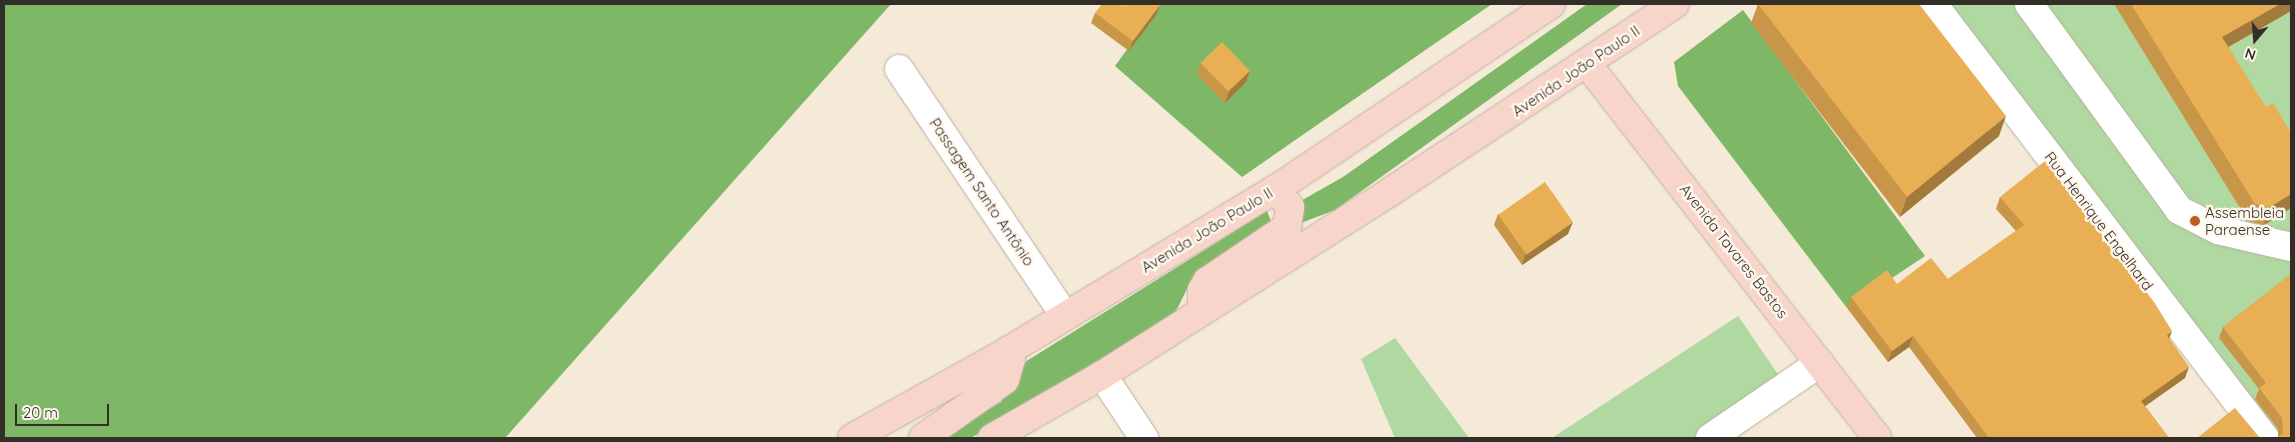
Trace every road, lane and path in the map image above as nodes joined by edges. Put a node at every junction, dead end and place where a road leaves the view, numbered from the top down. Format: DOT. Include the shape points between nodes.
graph roads {
  1 [pos="1551,4"];
  2 [pos="1675,4"];
  3 [pos="1933,4"];
  4 [pos="2029,4"];
  5 [pos="1588,65"];
  6 [pos="899,69"];
  7 [pos="1276,189"];
  8 [pos="2291,247"];
  9 [pos="1202,310"];
  10 [pos="1064,315"];
  11 [pos="1008,350"];
  12 [pos="1820,363"];
  13 [pos="1102,375"];
  14 [pos="852,438"];
  15 [pos="923,438"];
  16 [pos="992,438"];
  17 [pos="1144,438"];
  18 [pos="1710,438"];
  19 [pos="1878,438"];
  20 [pos="2265,438"];
  1 -- 7 [label="main road, Avenida João Paulo II"];
  2 -- 5 [label="main road, Avenida João Paulo II"];
  3 -- 20 [label="street, Rua Henrique Engelhard"];
  4 -- 8 [label="street" via="2179,210 2218,230"];
  5 -- 9 [label="main road, Avenida João Paulo II"];
  5 -- 12 [label="main road, Avenida Tavares Bastos"];
  6 -- 10 [label="street, Passagem Santo Antônio"];
  7 -- 9 [label="main road" via="1288,201 1287,227 1207,281"];
  7 -- 10 [label="main road, Avenida João Paulo II"];
  9 -- 13 [label="main road, Avenida João Paulo II"];
  10 -- 11 [label="main road, Avenida João Paulo II"];
  11 -- 14 [label="main road, Avenida João Paulo II"];
  11 -- 15 [label="main road" via="1011,359 1005,380"];
  12 -- 18 [label="street"];
  12 -- 19 [label="main road, Avenida Tavares Bastos"];
  13 -- 16 [label="main road, Avenida João Paulo II"];
  13 -- 17 [label="street"];
}
